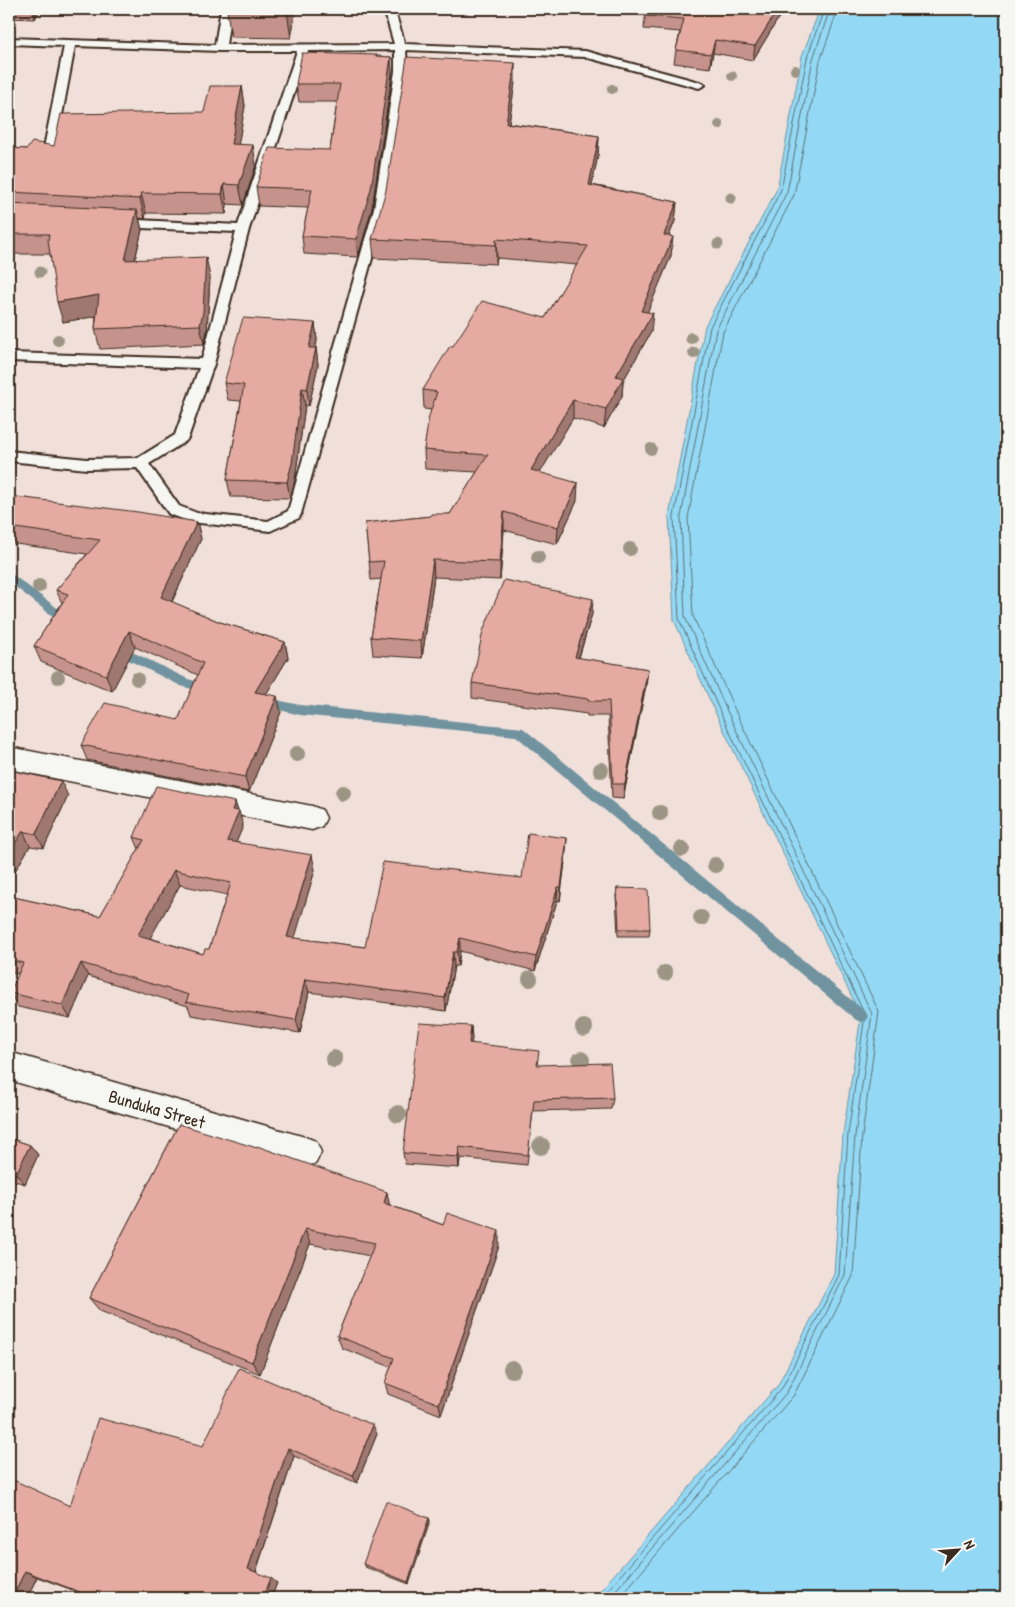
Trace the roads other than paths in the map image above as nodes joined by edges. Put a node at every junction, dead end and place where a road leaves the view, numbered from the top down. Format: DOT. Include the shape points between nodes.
graph roads {
  1 [pos="226,9"];
  2 [pos="390,9"];
  3 [pos="9,41"];
  4 [pos="70,43"];
  5 [pos="400,47"];
  6 [pos="220,48"];
  7 [pos="304,48"];
  8 [pos="699,85"];
  9 [pos="48,158"];
  10 [pos="106,223"];
  11 [pos="243,229"];
  12 [pos="9,357"];
  13 [pos="207,364"];
  14 [pos="9,456"];
  15 [pos="141,463"];
  16 [pos="9,758"];
  17 [pos="312,818"];
  18 [pos="9,1066"];
  19 [pos="305,1152"];
  1 -- 6 [label="lane"];
  2 -- 5 [label="lane"];
  3 -- 4 [label="lane"];
  4 -- 6 [label="lane"];
  4 -- 9 [label="lane"];
  5 -- 7 [label="lane"];
  5 -- 8 [label="lane" via="586,54"];
  5 -- 15 [label="lane" via="401,71 380,208 294,514 270,526 196,518 174,510"];
  6 -- 7 [label="lane"];
  7 -- 11 [label="lane"];
  10 -- 11 [label="lane"];
  11 -- 13 [label="lane"];
  12 -- 13 [label="lane"];
  13 -- 15 [label="lane" via="181,438"];
  14 -- 15 [label="lane" via="87,464"];
  16 -- 17 [label="street"];
  18 -- 19 [label="street, Bunduka Street"];
}
